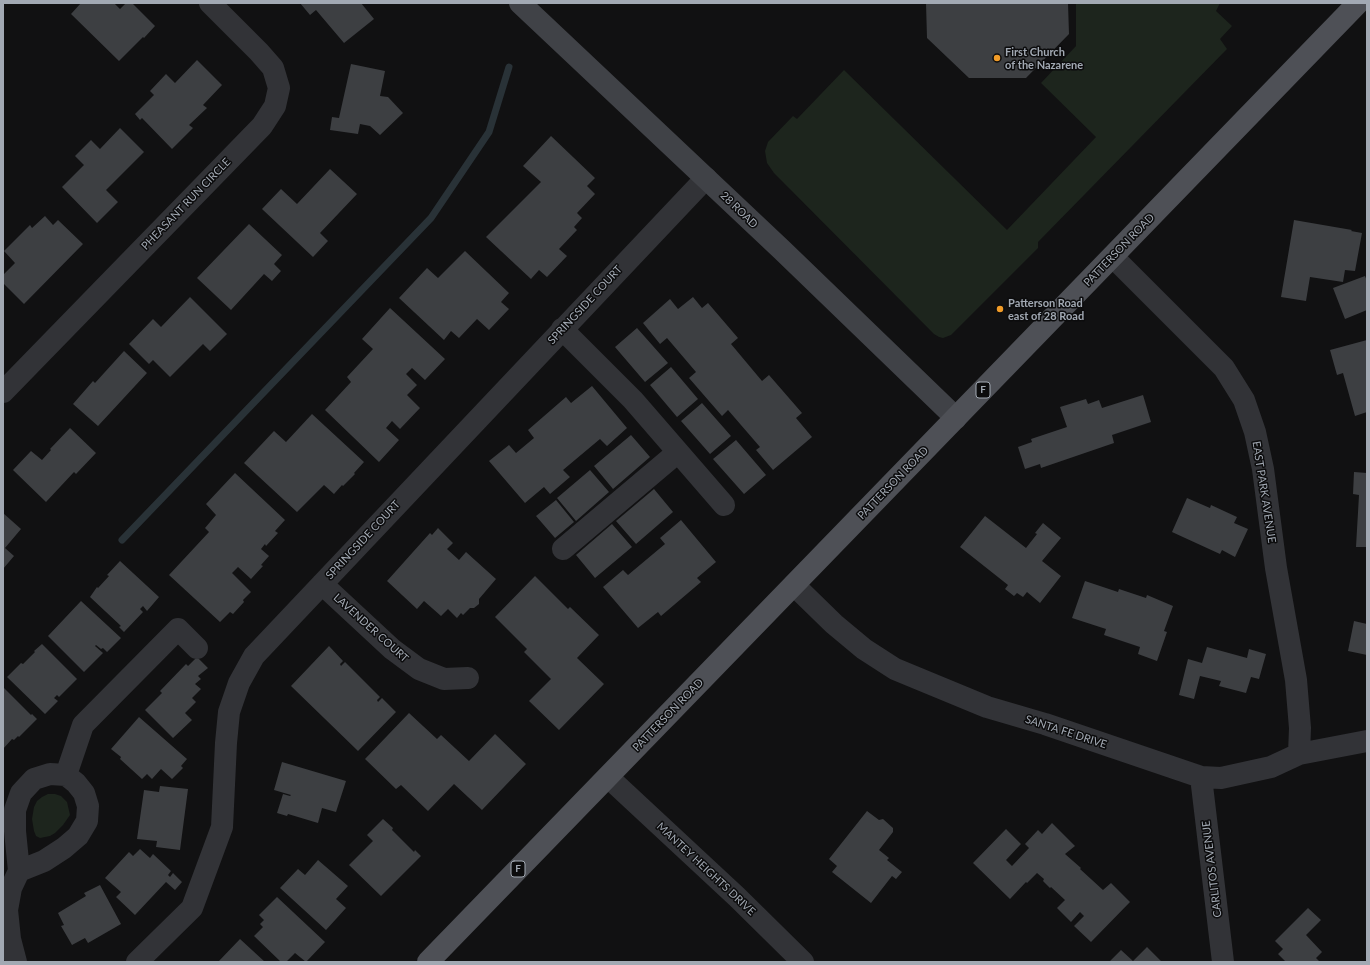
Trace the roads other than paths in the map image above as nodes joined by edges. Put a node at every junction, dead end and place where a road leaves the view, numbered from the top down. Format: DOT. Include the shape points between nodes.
graph roads {
  1 [pos="210,3"];
  2 [pos="520,3"];
  3 [pos="1358,3"];
  4 [pos="706,178"];
  5 [pos="1113,257"];
  6 [pos="562,329"];
  7 [pos="3,392"];
  8 [pos="956,418"];
  9 [pos="678,452"];
  10 [pos="724,505"];
  11 [pos="563,549"];
  12 [pos="322,584"];
  13 [pos="794,585"];
  14 [pos="197,648"];
  15 [pos="468,678"];
  16 [pos="1367,741"];
  17 [pos="1298,754"];
  18 [pos="66,775"];
  19 [pos="608,777"];
  20 [pos="1201,777"];
  21 [pos="13,861"];
  22 [pos="16,962"];
  23 [pos="136,962"];
  24 [pos="428,962"];
  25 [pos="803,962"];
  26 [pos="1223,962"];
  1 -- 7 [label="street, PHEASANT RUN CIRCLE" via="273,68 279,88 275,106 262,126"];
  2 -- 4 [label="street, 28 ROAD"];
  3 -- 5 [label="main road, PATTERSON ROAD / F"];
  4 -- 6 [label="street, SPRINGSIDE COURT"];
  4 -- 8 [label="street, 28 ROAD"];
  5 -- 8 [label="main road, PATTERSON ROAD / F"];
  5 -- 17 [label="street, EAST PARK AVENUE" via="1224,368 1244,400 1255,432 1262,469 1296,680 1300,728"];
  6 -- 9 [label="street" via="633,400"];
  6 -- 12 [label="street, SPRINGSIDE COURT"];
  8 -- 13 [label="main road, PATTERSON ROAD / F"];
  9 -- 10 [label="street"];
  9 -- 11 [label="street"];
  12 -- 15 [label="street, LAVENDER COURT" via="392,649 419,669 444,678"];
  12 -- 23 [label="street, SPRINGSIDE COURT" via="254,656 239,683 230,712 226,743 222,827 192,908"];
  13 -- 19 [label="main road, PATTERSON ROAD / F"];
  13 -- 20 [label="street, SANTA FE DRIVE" via="864,649 895,669 987,707"];
  14 -- 18 [label="street" via="178,629 84,724"];
  16 -- 17 [label="street, SANTA FE DRIVE"];
  17 -- 20 [label="street, SANTA FE DRIVE" via="1271,767 1221,778"];
  18 -- 21 [label="street" via="50,774 34,779 21,793 15,810"];
  18 -- 21 [label="street" via="84,793 88,806 87,821 78,836 44,862"];
  19 -- 24 [label="main road, PATTERSON ROAD / F"];
  19 -- 25 [label="street, MANTEY HEIGHTS DRIVE"];
  20 -- 26 [label="street, CARLITOS AVENUE"];
  21 -- 22 [label="street" via="7,910"];
}
